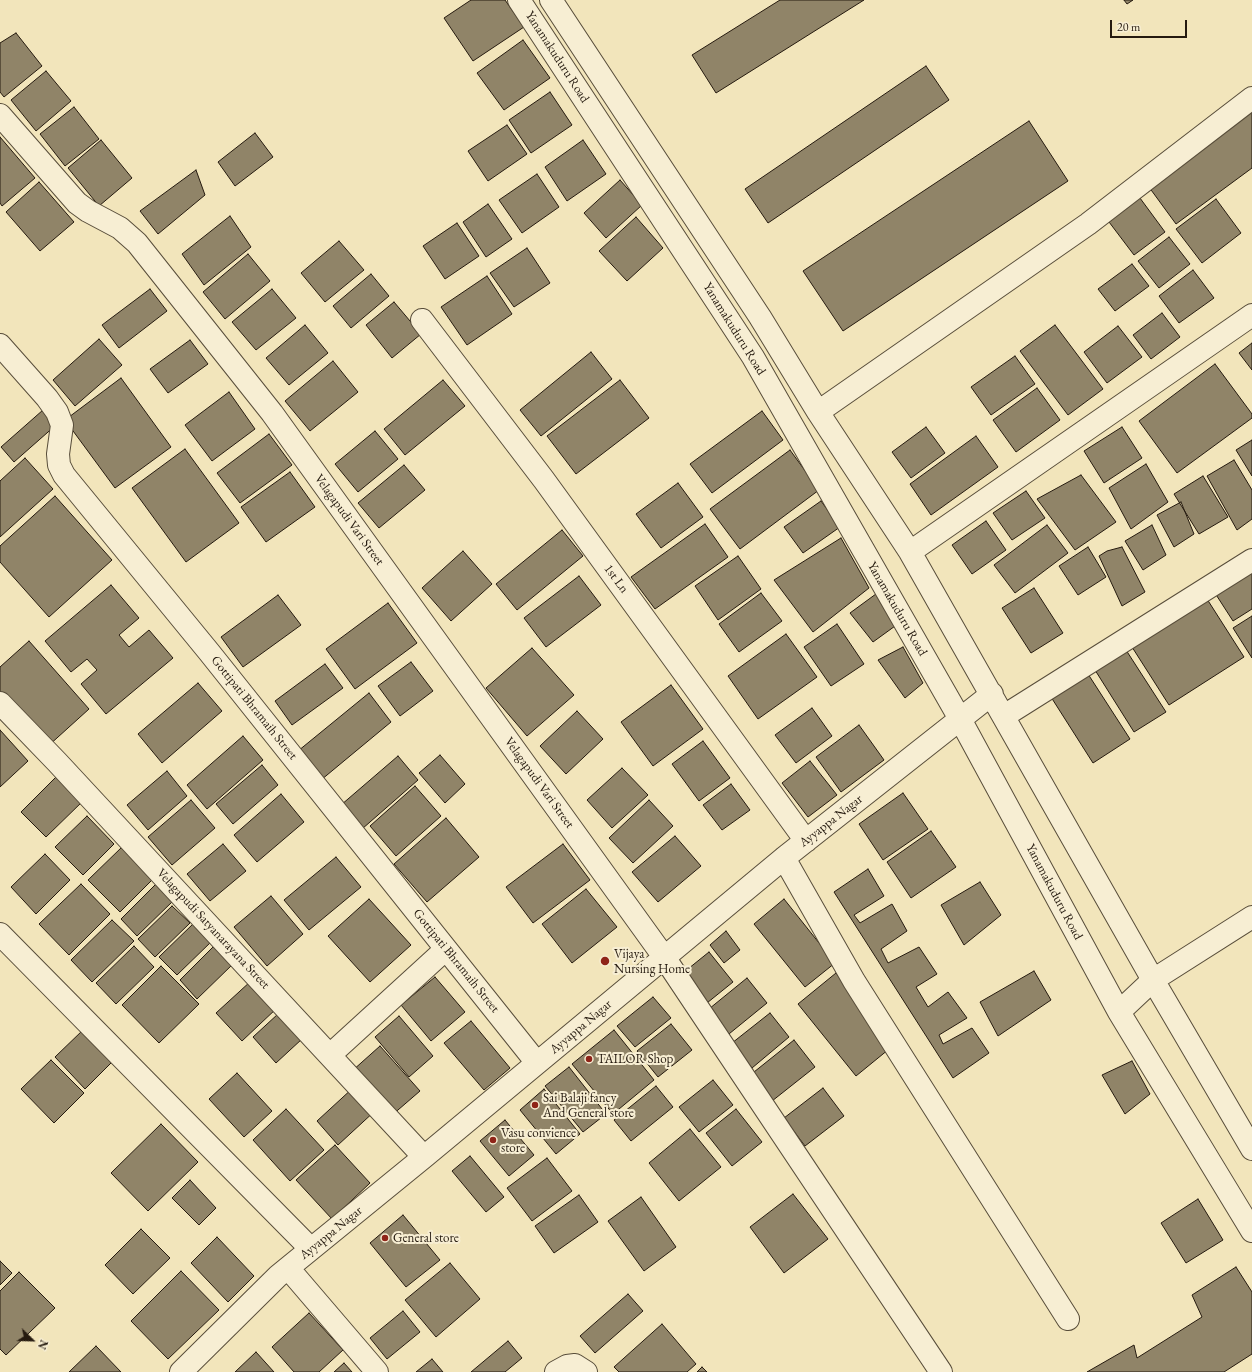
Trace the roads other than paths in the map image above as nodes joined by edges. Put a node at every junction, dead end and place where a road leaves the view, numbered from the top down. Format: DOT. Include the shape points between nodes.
graph roads {
  1 [pos="520,0"];
  2 [pos="551,0"];
  3 [pos="1252,98"];
  4 [pos="0,115"];
  5 [pos="1252,315"];
  6 [pos="422,320"];
  7 [pos="0,345"];
  8 [pos="818,412"];
  9 [pos="910,552"];
  10 [pos="1252,560"];
  11 [pos="992,694"];
  12 [pos="0,703"];
  13 [pos="1004,716"];
  14 [pos="960,719"];
  15 [pos="806,841"];
  16 [pos="784,858"];
  17 [pos="1252,917"];
  18 [pos="0,934"];
  19 [pos="446,950"];
  20 [pos="664,957"];
  21 [pos="1153,980"];
  22 [pos="1119,1012"];
  23 [pos="330,1055"];
  24 [pos="537,1063"];
  25 [pos="1252,1149"];
  26 [pos="424,1157"];
  27 [pos="1252,1231"];
  28 [pos="311,1250"];
  29 [pos="288,1268"];
  30 [pos="1068,1319"];
  31 [pos="181,1372"];
  32 [pos="377,1372"];
  33 [pos="556,1372"];
  34 [pos="586,1372"];
  35 [pos="941,1372"];
  1 -- 14 [label="street, Yanamakuduru Road" via="753,357"];
  2 -- 8 [label="street, Yanamakuduru Road" via="760,317"];
  3 -- 8 [label="street" via="1088,224"];
  4 -- 20 [label="street, Velagapudi Vari Street" via="77,203 120,228 138,243 268,407"];
  5 -- 9 [label="street"];
  6 -- 15 [label="street, 1st Ln" via="544,480"];
  7 -- 19 [label="street, Gottipati Bhramaih Street" via="57,412 62,425 59,465 64,476 209,652"];
  8 -- 9 [label="street, Yanamakuduru Road"];
  9 -- 11 [label="street, Yanamakuduru Road"];
  10 -- 13 [label="street"];
  11 -- 13 [label="street, Yanamakuduru Road"];
  11 -- 14 [label="street, Ayyappa Nagar"];
  12 -- 23 [label="street, Velagapudi Satyanarayana Street"];
  13 -- 21 [label="street, Yanamakuduru Road"];
  14 -- 15 [label="street, Ayyappa Nagar"];
  14 -- 22 [label="street, Yanamakuduru Road"];
  15 -- 16 [label="street, Ayyappa Nagar"];
  16 -- 20 [label="street, Ayyappa Nagar"];
  16 -- 30 [label="street" via="854,981"];
  17 -- 21 [label="street"];
  18 -- 28 [label="street"];
  19 -- 23 [label="street"];
  19 -- 24 [label="street, Gottipati Bhramaih Street"];
  20 -- 24 [label="street, Ayyappa Nagar"];
  20 -- 35 [label="street, Velagapudi Vari Street"];
  21 -- 22 [label="street"];
  21 -- 25 [label="street, Yanamakuduru Road"];
  22 -- 27 [label="street, Yanamakuduru Road"];
  23 -- 26 [label="street, Velagapudi Satyanarayana Street"];
  24 -- 26 [label="street, Ayyappa Nagar"];
  26 -- 28 [label="street, Ayyappa Nagar"];
  28 -- 29 [label="street, Ayyappa Nagar"];
  29 -- 31 [label="street, Ayyappa Nagar"];
  29 -- 32 [label="street"];
  33 -- 34 [label="street" via="566,1366 575,1365"];
}
